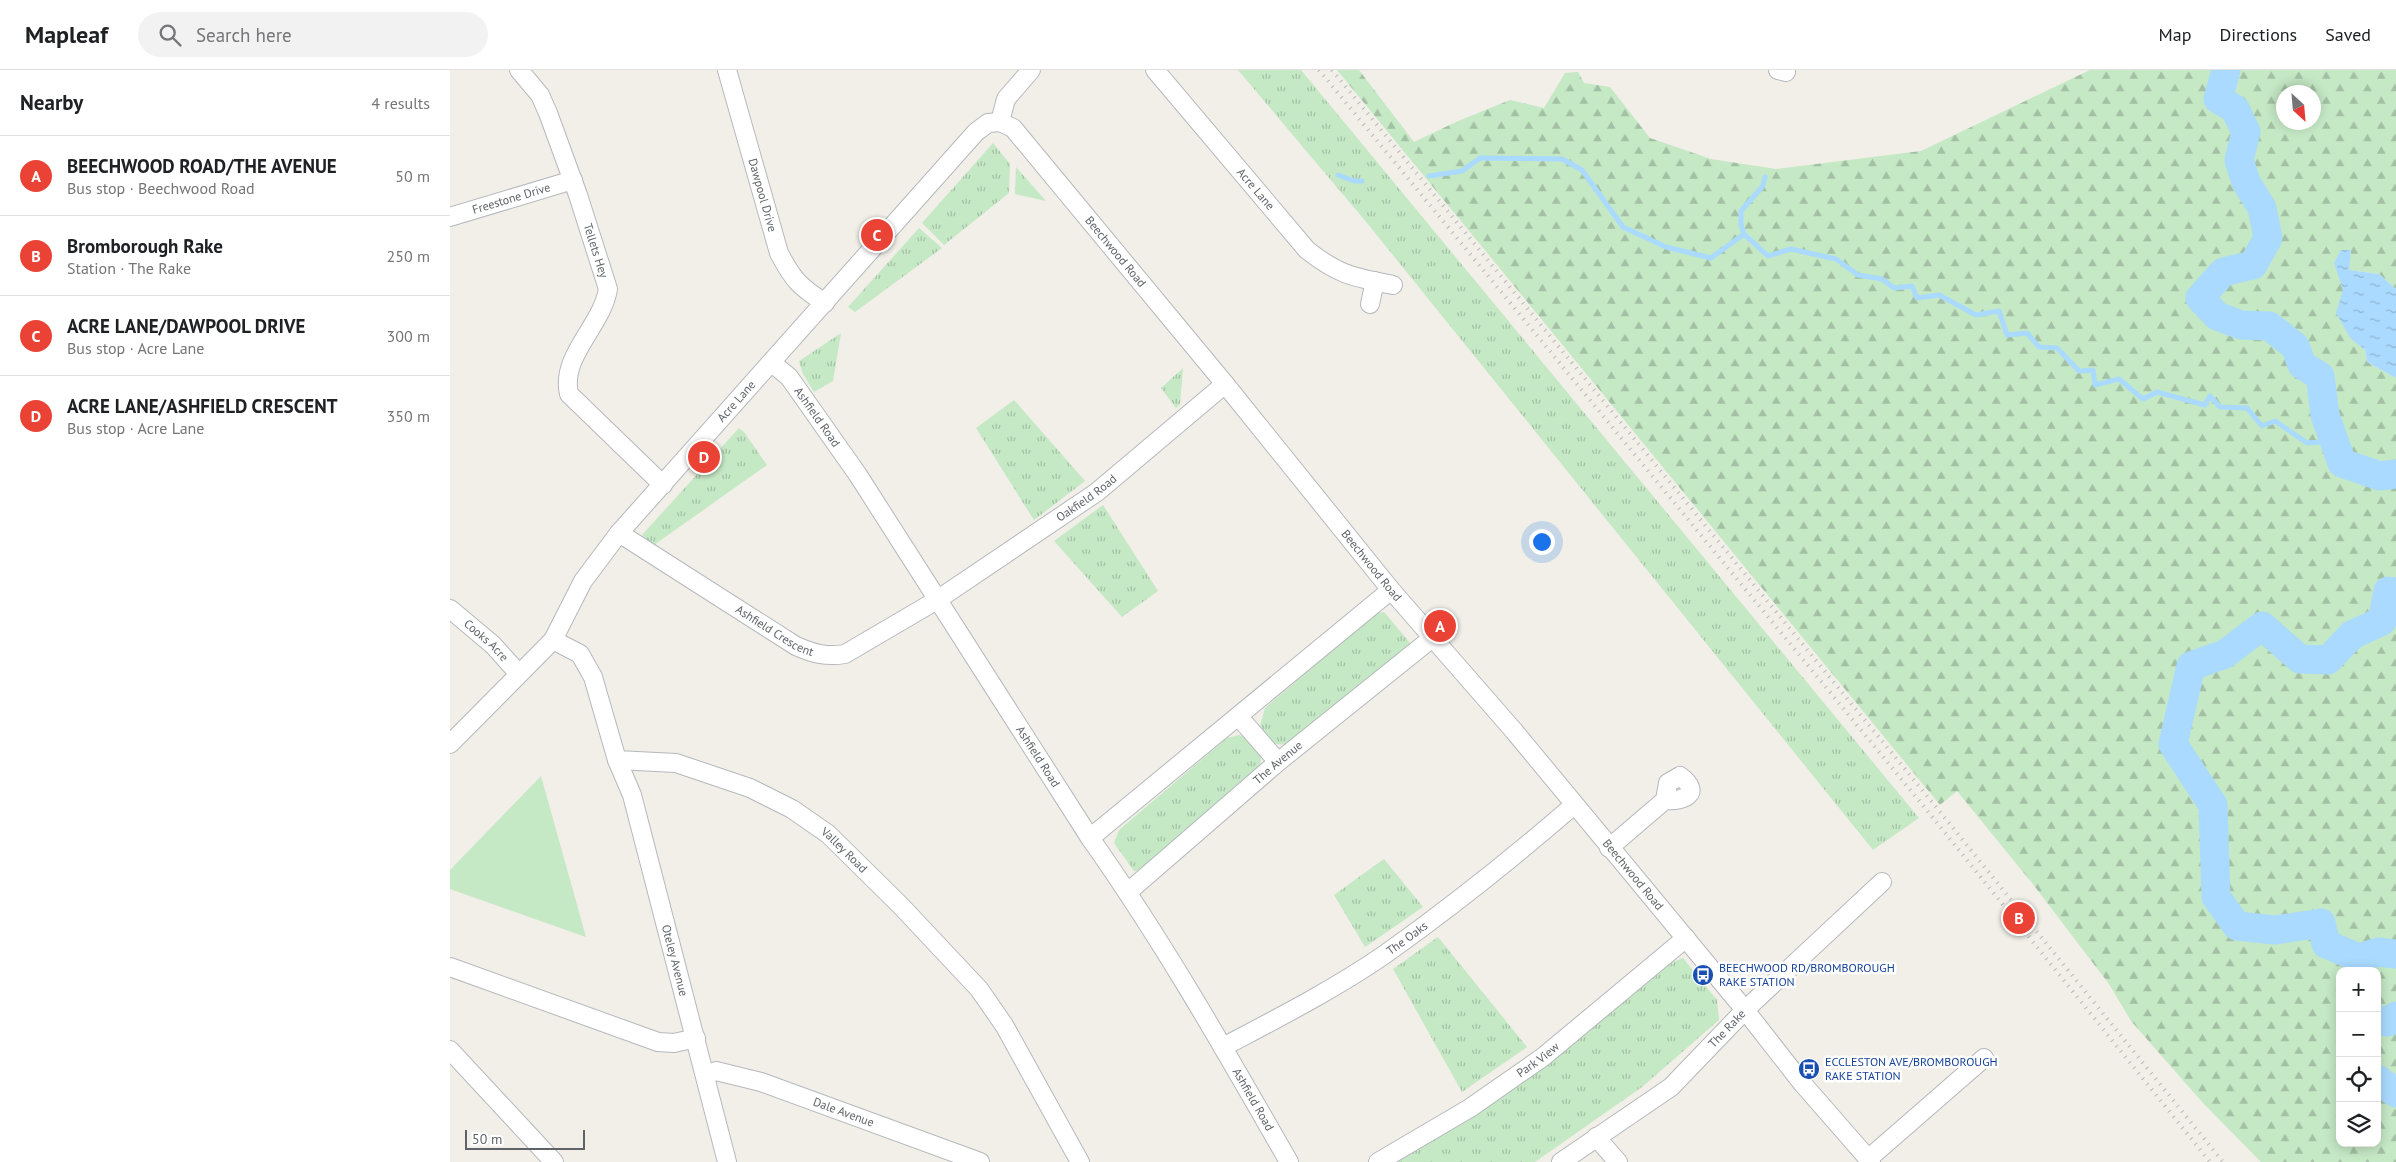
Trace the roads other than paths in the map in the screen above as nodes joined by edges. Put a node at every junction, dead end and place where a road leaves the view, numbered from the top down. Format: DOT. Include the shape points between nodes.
graph roads {
  1 [pos="519,70"];
  2 [pos="727,70"];
  3 [pos="1031,70"];
  4 [pos="1155,70"];
  5 [pos="1000,122"];
  6 [pos="573,180"];
  7 [pos="450,217"];
  8 [pos="1375,281"];
  9 [pos="1393,285"];
  10 [pos="825,303"];
  11 [pos="1370,304"];
  12 [pos="772,364"];
  13 [pos="1225,384"];
  14 [pos="663,485"];
  15 [pos="619,533"];
  16 [pos="1391,590"];
  17 [pos="937,600"];
  18 [pos="450,608"];
  19 [pos="1431,639"];
  20 [pos="553,640"];
  21 [pos="519,674"];
  22 [pos="1240,717"];
  23 [pos="450,744"];
  24 [pos="617,760"];
  25 [pos="1278,762"];
  26 [pos="1665,800"];
  27 [pos="1574,805"];
  28 [pos="1090,838"];
  29 [pos="1609,848"];
  30 [pos="1882,882"];
  31 [pos="1128,892"];
  32 [pos="1686,938"];
  33 [pos="450,967"];
  34 [pos="1745,1010"];
  35 [pos="696,1038"];
  36 [pos="1223,1047"];
  37 [pos="450,1050"];
  38 [pos="1984,1058"];
  39 [pos="706,1076"];
  40 [pos="1596,1137"];
  41 [pos="1074,1159"];
  42 [pos="1870,1160"];
  43 [pos="554,1162"];
  44 [pos="727,1162"];
  45 [pos="980,1162"];
  46 [pos="1289,1162"];
  47 [pos="1378,1162"];
  48 [pos="1561,1162"];
  49 [pos="1618,1162"];
  1 -- 6 [label="street, Tellets Hey" via="540,95"];
  2 -- 10 [label="street, Dawpool Drive" via="779,253 791,277"];
  3 -- 5 [label="street" via="1006,100"];
  4 -- 8 [label="street, Acre Lane" via="1307,250 1348,276"];
  5 -- 10 [label="street, Acre Lane" via="988,123 976,132"];
  5 -- 13 [label="street, Beechwood Road" via="1013,128"];
  6 -- 7 [label="street, Freestone Drive"];
  6 -- 14 [label="street, Tellets Hey" via="608,289 606,303 573,358 566,381 569,394"];
  8 -- 9 [label="street, Acre Lane"];
  8 -- 11 [label="street"];
  10 -- 12 [label="street, Acre Lane"];
  12 -- 14 [label="street, Acre Lane"];
  12 -- 17 [label="street, Ashfield Road" via="788,377 858,475"];
  13 -- 16 [label="street, Beechwood Road"];
  13 -- 17 [label="street, Oakfield Road" via="1097,492"];
  14 -- 15 [label="street, Acre Lane"];
  15 -- 17 [label="street, Ashfield Crescent" via="813,654 845,654"];
  15 -- 20 [label="street, Acre Lane" via="583,581"];
  16 -- 19 [label="street, Beechwood Road"];
  16 -- 22 [label="street"];
  17 -- 28 [label="street, Ashfield Road"];
  18 -- 21 [label="street, Cooks Acre" via="493,645"];
  19 -- 25 [label="street, The Avenue"];
  19 -- 27 [label="street, Beechwood Road"];
  20 -- 21 [label="street, Acre Lane"];
  20 -- 24 [label="street" via="580,654 594,677"];
  21 -- 23 [label="street, Acre Lane"];
  22 -- 25 [label="street"];
  22 -- 28 [label="street"];
  24 -- 35 [label="street, Oteley Avenue" via="632,795"];
  24 -- 41 [label="street, Valley Road" via="676,763 750,788 792,809 828,834 979,988 1004,1025"];
  25 -- 31 [label="street, The Avenue"];
  26 -- 29 [label="street"];
  27 -- 29 [label="street, Beechwood Road"];
  27 -- 36 [label="street, The Oaks" via="1481,883 1383,955 1342,982"];
  28 -- 31 [label="street, Ashfield Road"];
  29 -- 32 [label="street, Beechwood Road"];
  30 -- 34 [label="street, The Rake"];
  31 -- 36 [label="street, Ashfield Road"];
  32 -- 34 [label="street, Beechwood Road"];
  32 -- 47 [label="street, Park View" via="1543,1057 1470,1108"];
  33 -- 35 [label="street" via="658,1042 674,1043"];
  34 -- 40 [label="street, The Rake" via="1672,1087"];
  34 -- 42 [label="street, Beechwood Road" via="1802,1083"];
  35 -- 39 [label="street, Oteley Avenue"];
  36 -- 46 [label="street, Ashfield Road"];
  37 -- 43 [label="street"];
  38 -- 42 [label="street"];
  39 -- 44 [label="street, Oteley Avenue"];
  39 -- 45 [label="street, Dale Avenue" via="716,1071 762,1082"];
  40 -- 48 [label="street, The Rake"];
  40 -- 49 [label="street"];
}
